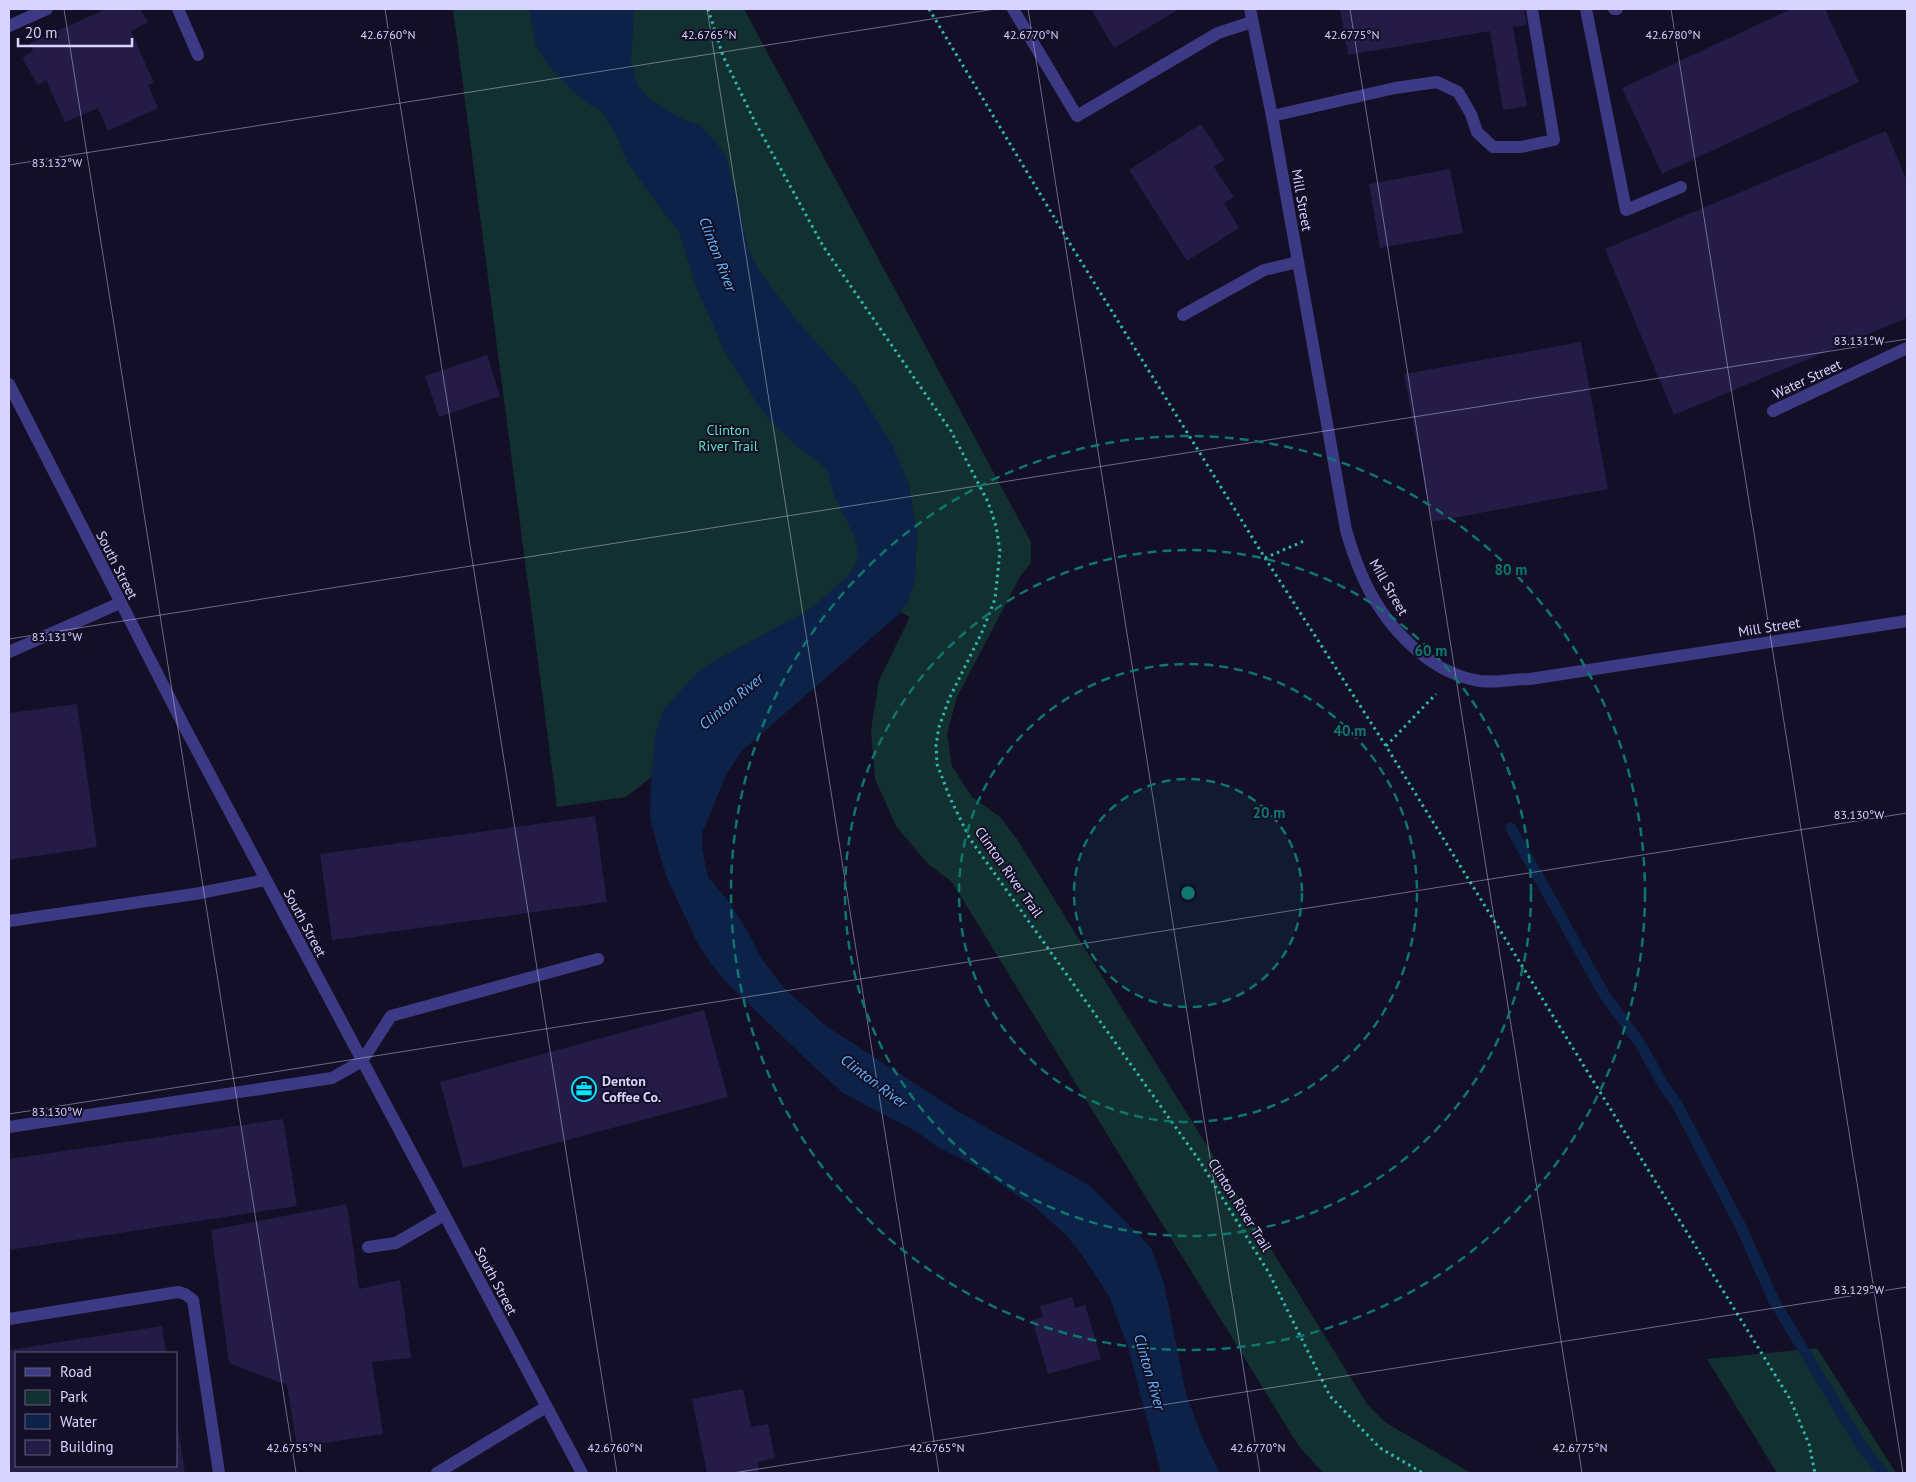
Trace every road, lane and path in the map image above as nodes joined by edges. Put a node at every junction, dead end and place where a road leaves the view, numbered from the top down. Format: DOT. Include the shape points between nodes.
graph roads {
  1 [pos="46,9"];
  2 [pos="178,9"];
  3 [pos="708,9"];
  4 [pos="929,9"];
  5 [pos="1013,9"];
  6 [pos="1250,9"];
  7 [pos="1532,9"];
  8 [pos="1586,9"];
  9 [pos="1252,22"];
  10 [pos="9,26"];
  11 [pos="198,55"];
  12 [pos="1272,116"];
  13 [pos="1681,187"];
  14 [pos="1298,262"];
  15 [pos="1183,315"];
  16 [pos="1907,348"];
  17 [pos="9,384"];
  18 [pos="1773,411"];
  19 [pos="1304,541"];
  20 [pos="1265,558"];
  21 [pos="120,603"];
  22 [pos="1907,621"];
  23 [pos="9,652"];
  24 [pos="1454,674"];
  25 [pos="1386,746"];
  26 [pos="265,880"];
  27 [pos="9,921"];
  28 [pos="598,959"];
  29 [pos="362,1062"];
  30 [pos="9,1126"];
  31 [pos="444,1215"];
  32 [pos="368,1247"];
  33 [pos="9,1319"];
  34 [pos="546,1407"];
  35 [pos="219,1473"];
  36 [pos="437,1473"];
  37 [pos="582,1473"];
  38 [pos="1423,1473"];
  39 [pos="1815,1473"];
  1 -- 10 [label="street"];
  2 -- 11 [label="street"];
  3 -- 38 [label="path, Clinton River Trail" via="724,56 754,120 823,246 951,431 988,502 996,526 1000,551 995,599 949,700 936,745 937,764 970,839 1199,1160 1269,1273 1330,1396 1380,1448"];
  4 -- 20 [label="path"];
  5 -- 9 [label="street" via="1077,116 1218,33"];
  6 -- 9 [label="street, Mill Street"];
  7 -- 12 [label="street" via="1554,140 1521,147 1493,147 1477,132 1458,92 1437,82 1395,88"];
  8 -- 13 [label="street" via="1626,210"];
  9 -- 12 [label="street, Mill Street"];
  12 -- 14 [label="street, Mill Street"];
  14 -- 15 [label="street" via="1264,270"];
  14 -- 24 [label="street, Mill Street" via="1346,530 1361,574 1383,613 1405,640 1431,662"];
  16 -- 18 [label="street, Water Street"];
  17 -- 21 [label="street, South Street"];
  19 -- 20 [label="path"];
  20 -- 25 [label="path"];
  21 -- 23 [label="street"];
  21 -- 26 [label="street, South Street"];
  22 -- 24 [label="street, Mill Street" via="1530,679 1481,681"];
  24 -- 25 [label="path"];
  25 -- 39 [label="path" via="1790,1399 1808,1444"];
  26 -- 27 [label="street" via="195,894"];
  26 -- 29 [label="street, South Street"];
  28 -- 29 [label="street" via="391,1016"];
  29 -- 30 [label="street" via="332,1078"];
  29 -- 31 [label="street, South Street"];
  31 -- 32 [label="street" via="396,1243"];
  31 -- 34 [label="street, South Street"];
  33 -- 35 [label="street" via="178,1292 185,1294 193,1300"];
  34 -- 36 [label="street"];
  34 -- 37 [label="street, South Street"];
}
